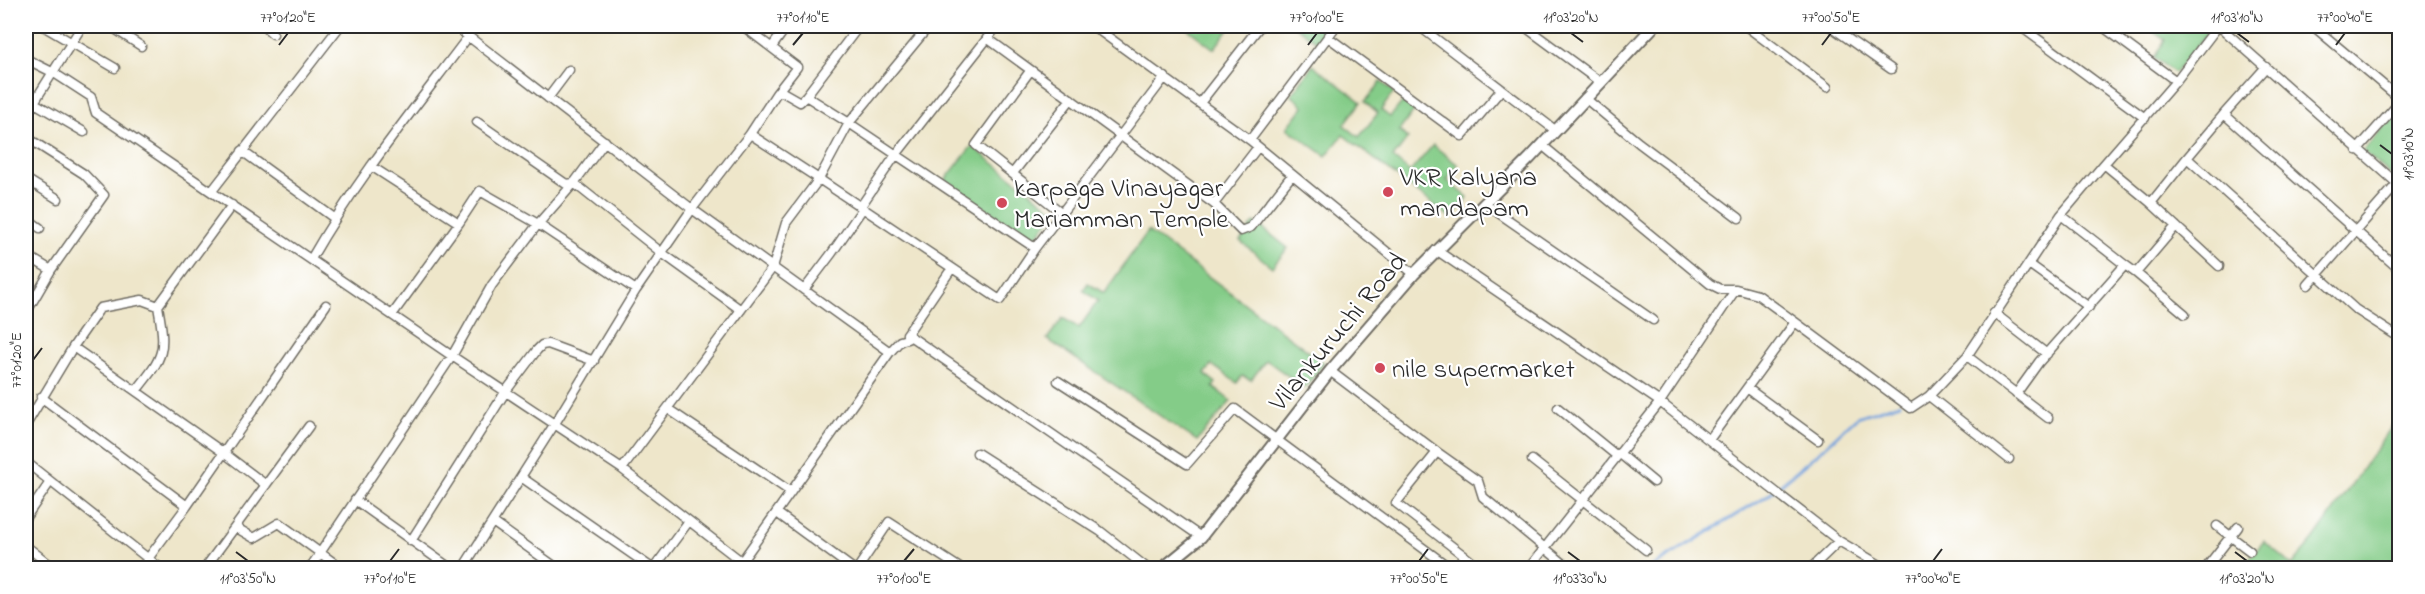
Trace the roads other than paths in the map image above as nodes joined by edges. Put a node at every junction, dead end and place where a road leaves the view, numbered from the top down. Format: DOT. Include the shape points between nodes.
graph roads {
  1 [pos="43,26"];
  2 [pos="82,26"];
  3 [pos="110,26"];
  4 [pos="264,26"];
  5 [pos="340,26"];
  6 [pos="743,26"];
  7 [pos="787,26"];
  8 [pos="859,26"];
  9 [pos="929,26"];
  10 [pos="997,26"];
  11 [pos="1259,26"];
  12 [pos="1336,26"];
  13 [pos="1419,26"];
  14 [pos="1524,26"];
  15 [pos="1654,26"];
  16 [pos="1746,26"];
  17 [pos="1830,26"];
  18 [pos="2020,26"];
  19 [pos="2102,26"];
  20 [pos="2218,26"];
  21 [pos="2313,26"];
  22 [pos="460,27"];
  23 [pos="1097,27"];
  24 [pos="273,34"];
  25 [pos="468,37"];
  26 [pos="1328,37"];
  27 [pos="987,38"];
  28 [pos="71,43"];
  29 [pos="141,46"];
  30 [pos="772,47"];
  31 [pos="26,59"];
  32 [pos="2266,67"];
  33 [pos="115,68"];
  34 [pos="1891,69"];
  35 [pos="569,70"];
  36 [pos="1030,71"];
  37 [pos="54,73"];
  38 [pos="1165,77"];
  39 [pos="2176,81"];
  40 [pos="1600,82"];
  41 [pos="1827,87"];
  42 [pos="779,90"];
  43 [pos="1501,90"];
  44 [pos="806,96"];
  45 [pos="548,98"];
  46 [pos="1585,98"];
  47 [pos="1071,99"];
  48 [pos="29,100"];
  49 [pos="2400,100"];
  50 [pos="1200,103"];
  51 [pos="2224,114"];
  52 [pos="26,116"];
  53 [pos="2145,118"];
  54 [pos="477,122"];
  55 [pos="849,123"];
  56 [pos="1555,130"];
  57 [pos="84,132"];
  58 [pos="750,134"];
  59 [pos="1119,136"];
  60 [pos="26,137"];
  61 [pos="1250,140"];
  62 [pos="605,141"];
  63 [pos="1542,145"];
  64 [pos="1258,147"];
  65 [pos="2357,150"];
  66 [pos="242,151"];
  67 [pos="896,156"];
  68 [pos="2187,158"];
  69 [pos="2104,164"];
  70 [pos="371,166"];
  71 [pos="1013,173"];
  72 [pos="1292,175"];
  73 [pos="26,179"];
  74 [pos="819,179"];
  75 [pos="574,183"];
  76 [pos="2398,185"];
  77 [pos="212,191"];
  78 [pos="58,199"];
  79 [pos="1484,203"];
  80 [pos="2151,203"];
  81 [pos="1214,204"];
  82 [pos="232,205"];
  83 [pos="862,207"];
  84 [pos="692,209"];
  85 [pos="1062,213"];
  86 [pos="2061,215"];
  87 [pos="26,218"];
  88 [pos="334,218"];
  89 [pos="1738,218"];
  90 [pos="459,223"];
  91 [pos="538,224"];
  92 [pos="2176,226"];
  93 [pos="40,228"];
  94 [pos="2355,232"];
  95 [pos="1035,248"];
  96 [pos="1436,249"];
  97 [pos="662,253"];
  98 [pos="26,258"];
  99 [pos="311,259"];
  100 [pos="2029,264"];
  101 [pos="2125,264"];
  102 [pos="2218,266"];
  103 [pos="773,267"];
  104 [pos="952,268"];
  105 [pos="51,270"];
  106 [pos="2400,270"];
  107 [pos="2136,273"];
  108 [pos="1414,274"];
  109 [pos="2317,274"];
  110 [pos="2308,285"];
  111 [pos="1736,289"];
  112 [pos="636,290"];
  113 [pos="804,290"];
  114 [pos="326,304"];
  115 [pos="158,306"];
  116 [pos="2088,307"];
  117 [pos="741,310"];
  118 [pos="26,313"];
  119 [pos="1994,313"];
  120 [pos="2185,314"];
  121 [pos="393,315"];
  122 [pos="1653,320"];
  123 [pos="1795,322"];
  124 [pos="907,334"];
  125 [pos="2400,338"];
  126 [pos="73,347"];
  127 [pos="890,352"];
  128 [pos="2047,354"];
  129 [pos="452,356"];
  130 [pos="1967,356"];
  131 [pos="594,361"];
  132 [pos="1330,371"];
  133 [pos="1058,381"];
  134 [pos="1747,388"];
  135 [pos="136,391"];
  136 [pos="506,391"];
  137 [pos="2016,394"];
  138 [pos="1929,396"];
  139 [pos="41,397"];
  140 [pos="1660,402"];
  141 [pos="1558,408"];
  142 [pos="668,409"];
  143 [pos="2048,418"];
  144 [pos="26,424"];
  145 [pos="554,425"];
  146 [pos="309,426"];
  147 [pos="1278,438"];
  148 [pos="1709,440"];
  149 [pos="1818,440"];
  150 [pos="1437,452"];
  151 [pos="224,453"];
  152 [pos="977,453"];
  153 [pos="1618,454"];
  154 [pos="2009,459"];
  155 [pos="1532,460"];
  156 [pos="26,462"];
  157 [pos="622,470"];
  158 [pos="521,477"];
  159 [pos="50,482"];
  160 [pos="1654,482"];
  161 [pos="266,485"];
  162 [pos="791,492"];
  163 [pos="355,500"];
  164 [pos="1583,500"];
  165 [pos="187,506"];
  166 [pos="777,513"];
  167 [pos="26,517"];
  168 [pos="688,521"];
  169 [pos="494,523"];
  170 [pos="2217,526"];
  171 [pos="235,527"];
  172 [pos="2238,527"];
  173 [pos="1201,537"];
  174 [pos="2230,537"];
  175 [pos="411,541"];
  176 [pos="1839,541"];
  177 [pos="26,546"];
  178 [pos="1544,549"];
  179 [pos="1646,550"];
  180 [pos="2250,551"];
  181 [pos="320,554"];
  182 [pos="148,558"];
  183 [pos="739,565"];
  184 [pos="54,568"];
  185 [pos="141,568"];
  186 [pos="160,568"];
  187 [pos="205,568"];
  188 [pos="310,568"];
  189 [pos="341,568"];
  190 [pos="450,568"];
  191 [pos="463,568"];
  192 [pos="557,568"];
  193 [pos="653,568"];
  194 [pos="750,568"];
  195 [pos="852,568"];
  196 [pos="858,568"];
  197 [pos="960,568"];
  198 [pos="1147,568"];
  199 [pos="1163,568"];
  200 [pos="1450,568"];
  201 [pos="1480,568"];
  202 [pos="1528,568"];
  203 [pos="1569,568"];
  204 [pos="1811,568"];
  205 [pos="1885,568"];
  206 [pos="2206,568"];
  1 -- 28 [label="street"];
  2 -- 28 [label="street"];
  3 -- 29 [label="street"];
  4 -- 24 [label="street"];
  5 -- 66 [label="street"];
  6 -- 30 [label="street"];
  7 -- 30 [label="street"];
  8 -- 44 [label="street"];
  9 -- 55 [label="street"];
  10 -- 27 [label="street"];
  11 -- 50 [label="street"];
  12 -- 26 [label="street"];
  13 -- 43 [label="street"];
  14 -- 40 [label="street"];
  15 -- 40 [label="main road, Vilankuruchi Road"];
  16 -- 41 [label="street"];
  17 -- 34 [label="street"];
  18 -- 53 [label="street"];
  19 -- 39 [label="street"];
  20 -- 32 [label="street"];
  20 -- 39 [label="street"];
  21 -- 49 [label="street"];
  22 -- 25 [label="street"];
  23 -- 38 [label="street"];
  25 -- 45 [label="street"];
  25 -- 70 [label="street"];
  26 -- 43 [label="street" via="1462,136"];
  26 -- 61 [label="street"];
  27 -- 36 [label="street"];
  27 -- 67 [label="street"];
  28 -- 33 [label="street"];
  28 -- 37 [label="street"];
  30 -- 42 [label="street" via="797,67"];
  31 -- 37 [label="street"];
  32 -- 51 [label="street"];
  32 -- 65 [label="street"];
  35 -- 45 [label="street"];
  36 -- 47 [label="street"];
  36 -- 71 [label="street" via="976,145"];
  37 -- 48 [label="street"];
  37 -- 77 [label="street" via="91,97 96,112"];
  38 -- 50 [label="street"];
  38 -- 59 [label="street"];
  39 -- 53 [label="street"];
  40 -- 46 [label="main road, Vilankuruchi Road"];
  42 -- 44 [label="street" via="800,102"];
  42 -- 58 [label="street"];
  43 -- 56 [label="street"];
  44 -- 55 [label="street"];
  45 -- 62 [label="street"];
  46 -- 56 [label="main road, Vilankuruchi Road"];
  46 -- 89 [label="street"];
  47 -- 59 [label="street"];
  47 -- 71 [label="street"];
  48 -- 52 [label="street"];
  48 -- 57 [label="street"];
  49 -- 65 [label="street"];
  50 -- 61 [label="street"];
  51 -- 68 [label="street"];
  51 -- 94 [label="street"];
  53 -- 69 [label="street"];
  54 -- 75 [label="street" via="566,184"];
  55 -- 67 [label="street"];
  55 -- 74 [label="street"];
  56 -- 63 [label="main road, Vilankuruchi Road"];
  58 -- 74 [label="street"];
  58 -- 84 [label="street"];
  59 -- 81 [label="street"];
  59 -- 85 [label="street"];
  60 -- 105 [label="street" via="84,174 104,195"];
  61 -- 64 [label="street"];
  62 -- 75 [label="street"];
  62 -- 84 [label="street"];
  63 -- 79 [label="main road, Vilankuruchi Road"];
  63 -- 111 [label="street" via="1710,284 1720,289"];
  64 -- 72 [label="street"];
  64 -- 81 [label="street"];
  65 -- 76 [label="street"];
  66 -- 77 [label="street"];
  66 -- 88 [label="street"];
  67 -- 83 [label="street"];
  67 -- 95 [label="street"];
  68 -- 80 [label="street"];
  68 -- 109 [label="street"];
  69 -- 80 [label="street"];
  69 -- 86 [label="street"];
  70 -- 88 [label="street"];
  70 -- 90 [label="street"];
  71 -- 85 [label="street"];
  72 -- 81 [label="street" via="1251,227 1241,231"];
  72 -- 108 [label="street"];
  73 -- 78 [label="street"];
  74 -- 83 [label="street"];
  74 -- 103 [label="street" via="786,223"];
  75 -- 91 [label="street"];
  75 -- 97 [label="street"];
  76 -- 94 [label="street"];
  77 -- 82 [label="street"];
  79 -- 96 [label="main road, Vilankuruchi Road"];
  79 -- 122 [label="street"];
  80 -- 92 [label="street"];
  82 -- 99 [label="street"];
  82 -- 115 [label="street"];
  83 -- 104 [label="street"];
  83 -- 113 [label="street"];
  84 -- 97 [label="street"];
  84 -- 103 [label="street"];
  85 -- 95 [label="street"];
  86 -- 100 [label="street"];
  86 -- 101 [label="street"];
  87 -- 93 [label="street"];
  88 -- 99 [label="street"];
  90 -- 91 [label="street" via="480,191"];
  90 -- 121 [label="street"];
  91 -- 112 [label="street"];
  91 -- 129 [label="street" via="492,285"];
  92 -- 102 [label="street"];
  92 -- 107 [label="street"];
  94 -- 106 [label="street"];
  94 -- 109 [label="street"];
  95 -- 104 [label="street" via="1000,300"];
  96 -- 108 [label="main road, Vilankuruchi Road"];
  96 -- 140 [label="street"];
  97 -- 112 [label="street"];
  97 -- 117 [label="street"];
  98 -- 105 [label="street"];
  99 -- 121 [label="street"];
  100 -- 116 [label="street"];
  100 -- 119 [label="street"];
  101 -- 107 [label="street"];
  101 -- 116 [label="street"];
  103 -- 113 [label="street"];
  103 -- 117 [label="street"];
  104 -- 124 [label="street"];
  105 -- 118 [label="street"];
  107 -- 120 [label="street"];
  108 -- 132 [label="main road, Vilankuruchi Road"];
  109 -- 110 [label="street"];
  109 -- 125 [label="street" via="2355,309"];
  111 -- 123 [label="street" via="1758,295"];
  111 -- 140 [label="street"];
  112 -- 131 [label="street"];
  113 -- 127 [label="street"];
  114 -- 151 [label="street"];
  115 -- 126 [label="street" via="142,300 100,308"];
  115 -- 135 [label="street" via="164,338 159,363"];
  116 -- 128 [label="street"];
  117 -- 142 [label="street"];
  119 -- 128 [label="street"];
  119 -- 130 [label="street"];
  121 -- 129 [label="street"];
  123 -- 134 [label="street"];
  123 -- 138 [label="street" via="1911,408"];
  124 -- 127 [label="street" via="907,339"];
  124 -- 173 [label="street"];
  126 -- 135 [label="street"];
  126 -- 139 [label="street"];
  127 -- 162 [label="street"];
  128 -- 137 [label="street"];
  129 -- 136 [label="street"];
  129 -- 163 [label="street"];
  130 -- 137 [label="street"];
  130 -- 138 [label="street"];
  131 -- 136 [label="street" via="542,345"];
  131 -- 145 [label="street"];
  132 -- 147 [label="main road, Vilankuruchi Road"];
  132 -- 150 [label="street"];
  133 -- 147 [label="street" via="1187,464 1235,409"];
  134 -- 148 [label="street"];
  134 -- 149 [label="street"];
  135 -- 151 [label="street"];
  136 -- 145 [label="street"];
  136 -- 175 [label="street"];
  137 -- 143 [label="street"];
  138 -- 154 [label="street"];
  139 -- 144 [label="street"];
  139 -- 165 [label="street"];
  140 -- 148 [label="street"];
  140 -- 153 [label="street"];
  141 -- 153 [label="street"];
  142 -- 157 [label="street"];
  142 -- 162 [label="street"];
  145 -- 157 [label="street"];
  145 -- 158 [label="street"];
  146 -- 161 [label="street"];
  147 -- 173 [label="main road, Vilankuruchi Road"];
  147 -- 200 [label="street"];
  148 -- 176 [label="street"];
  150 -- 178 [label="street" via="1478,481 1483,497"];
  150 -- 201 [label="street" via="1396,503"];
  151 -- 161 [label="street"];
  151 -- 165 [label="street"];
  152 -- 198 [label="street" via="1100,531"];
  153 -- 160 [label="street"];
  153 -- 164 [label="street"];
  155 -- 164 [label="street"];
  156 -- 159 [label="street"];
  157 -- 168 [label="street"];
  158 -- 169 [label="street"];
  158 -- 193 [label="street"];
  159 -- 167 [label="street"];
  159 -- 182 [label="street"];
  161 -- 171 [label="street"];
  162 -- 166 [label="street"];
  163 -- 175 [label="street"];
  163 -- 181 [label="street"];
  164 -- 178 [label="street"];
  164 -- 179 [label="street"];
  165 -- 182 [label="street"];
  166 -- 183 [label="street"];
  166 -- 195 [label="street"];
  168 -- 183 [label="street"];
  168 -- 193 [label="street"];
  169 -- 191 [label="street"];
  169 -- 192 [label="street"];
  170 -- 174 [label="street"];
  171 -- 181 [label="street" via="254,538 279,523"];
  171 -- 187 [label="street"];
  172 -- 174 [label="street"];
  173 -- 199 [label="main road, Vilankuruchi Road"];
  174 -- 180 [label="street"];
  174 -- 206 [label="street"];
  175 -- 190 [label="street"];
  176 -- 204 [label="street"];
  176 -- 205 [label="street"];
  177 -- 184 [label="street"];
  178 -- 202 [label="street"];
  178 -- 203 [label="street"];
  181 -- 188 [label="street"];
  181 -- 189 [label="street"];
  182 -- 185 [label="street"];
  182 -- 186 [label="street"];
  183 -- 194 [label="street"];
  196 -- 197 [label="street" via="889,522"];
}
